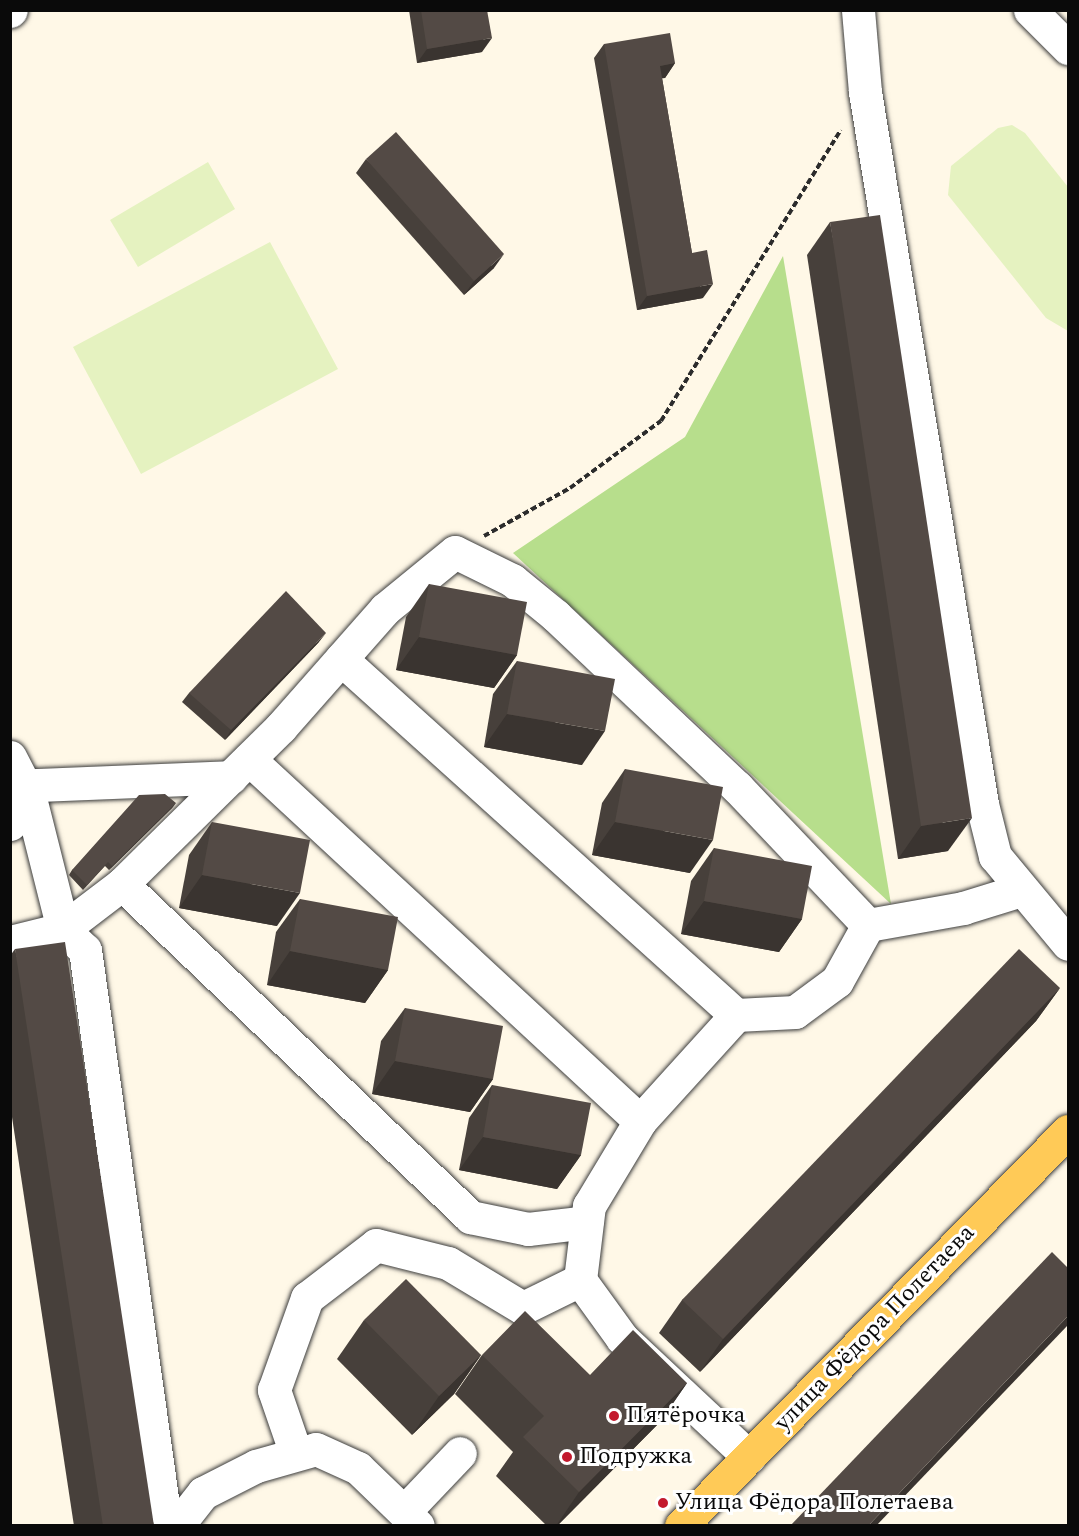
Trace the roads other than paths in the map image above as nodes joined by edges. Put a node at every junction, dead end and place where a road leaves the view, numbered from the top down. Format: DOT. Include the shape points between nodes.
graph roads {
  1 [pos="858,10"];
  2 [pos="1030,10"];
  3 [pos="1068,48"];
  4 [pos="341,659"];
  5 [pos="10,757"];
  6 [pos="240,768"];
  7 [pos="29,794"];
  8 [pos="10,824"];
  9 [pos="122,884"];
  10 [pos="1021,890"];
  11 [pos="868,925"];
  12 [pos="63,929"];
  13 [pos="10,942"];
  14 [pos="1068,944"];
  15 [pos="736,1015"];
  16 [pos="640,1121"];
  17 [pos="1068,1131"];
  18 [pos="587,1222"];
  19 [pos="580,1281"];
  20 [pos="460,1453"];
  21 [pos="296,1454"];
  22 [pos="749,1456"];
  23 [pos="411,1519"];
  24 [pos="166,1526"];
  25 [pos="177,1526"];
  26 [pos="681,1526"];
  1 -- 10 [label="lane" via="864,92 982,804 995,856"];
  2 -- 3 [label="lane"];
  4 -- 6 [label="lane"];
  4 -- 11 [label="lane" via="386,609 455,552 512,580 556,616 737,787"];
  4 -- 15 [label="lane"];
  5 -- 7 [label="lane"];
  6 -- 7 [label="lane" via="36,785"];
  6 -- 9 [label="lane"];
  6 -- 16 [label="lane"];
  7 -- 8 [label="lane"];
  7 -- 12 [label="lane"];
  9 -- 12 [label="lane"];
  9 -- 18 [label="lane" via="470,1217 528,1229"];
  10 -- 11 [label="lane" via="963,908"];
  10 -- 14 [label="lane"];
  11 -- 15 [label="lane" via="837,981 795,1012"];
  12 -- 13 [label="lane"];
  12 -- 24 [label="lane" via="85,950"];
  15 -- 16 [label="lane"];
  16 -- 18 [label="lane" via="589,1206"];
  17 -- 22 [label="main road, улица Фёдора Полетаева"];
  18 -- 19 [label="lane"];
  19 -- 21 [label="lane" via="523,1308 448,1263 376,1245 307,1298 274,1390"];
  19 -- 22 [label="lane" via="622,1338"];
  20 -- 23 [label="lane"];
  21 -- 23 [label="lane" via="316,1449 358,1468"];
  21 -- 25 [label="lane" via="256,1466 203,1493"];
  22 -- 26 [label="main road, улица Фёдора Полетаева"];
}
